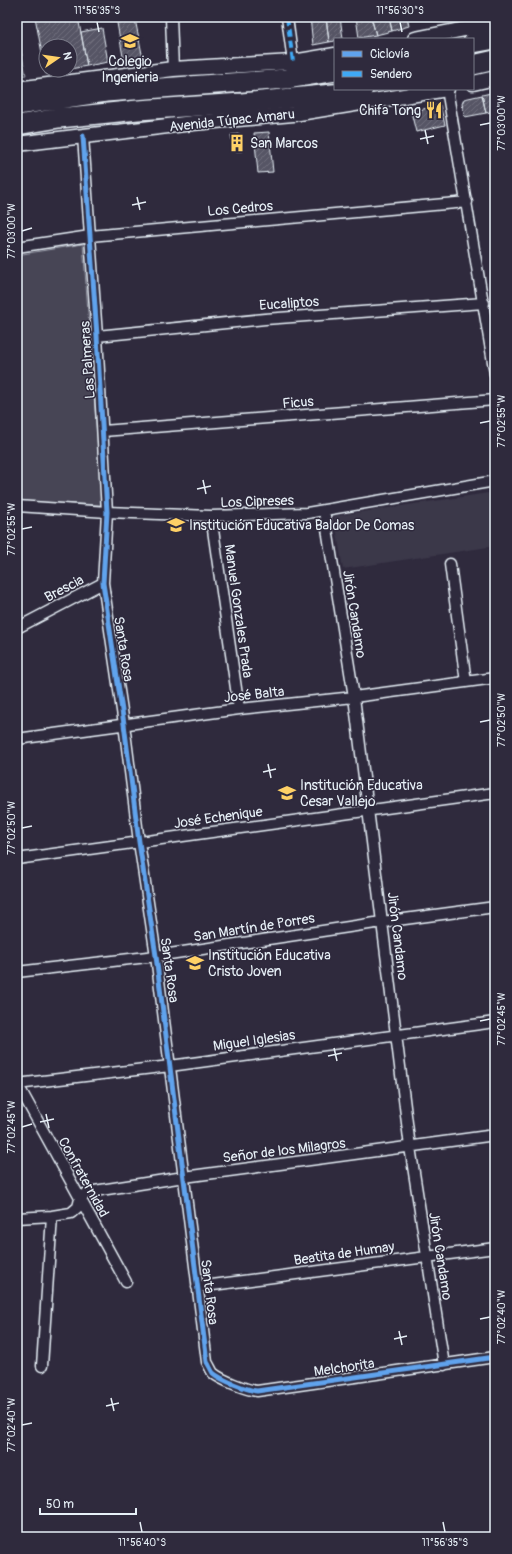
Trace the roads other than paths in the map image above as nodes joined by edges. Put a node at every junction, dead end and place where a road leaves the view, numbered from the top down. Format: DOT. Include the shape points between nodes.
graph roads {
  1 [pos="172,17"];
  2 [pos="287,17"];
  3 [pos="495,23"];
  4 [pos="420,38"];
  5 [pos="495,39"];
  6 [pos="474,43"];
  7 [pos="334,56"];
  8 [pos="495,60"];
  9 [pos="293,62"];
  10 [pos="474,65"];
  11 [pos="173,69"];
  12 [pos="334,71"];
  13 [pos="495,78"];
  14 [pos="474,83"];
  15 [pos="17,89"];
  16 [pos="358,90"];
  17 [pos="441,90"];
  18 [pos="447,90"];
  19 [pos="17,105"];
  20 [pos="17,125"];
  21 [pos="83,136"];
  22 [pos="17,144"];
  23 [pos="467,202"];
  24 [pos="90,236"];
  25 [pos="17,247"];
  26 [pos="484,303"];
  27 [pos="98,336"];
  28 [pos="495,374"];
  29 [pos="495,400"];
  30 [pos="103,431"];
  31 [pos="495,481"];
  32 [pos="17,506"];
  33 [pos="324,510"];
  34 [pos="107,512"];
  35 [pos="211,516"];
  36 [pos="450,564"];
  37 [pos="103,583"];
  38 [pos="17,628"];
  39 [pos="495,678"];
  40 [pos="466,682"];
  41 [pos="354,697"];
  42 [pos="239,709"];
  43 [pos="124,724"];
  44 [pos="17,739"];
  45 [pos="495,793"];
  46 [pos="368,810"];
  47 [pos="139,842"];
  48 [pos="17,859"];
  49 [pos="495,907"];
  50 [pos="382,922"];
  51 [pos="156,956"];
  52 [pos="17,972"];
  53 [pos="495,1022"];
  54 [pos="397,1034"];
  55 [pos="170,1066"];
  56 [pos="18,1084"];
  57 [pos="495,1135"];
  58 [pos="410,1147"];
  59 [pos="184,1177"];
  60 [pos="80,1199"];
  61 [pos="52,1216"];
  62 [pos="17,1218"];
  63 [pos="495,1248"];
  64 [pos="427,1257"];
  65 [pos="126,1282"];
  66 [pos="197,1287"];
  67 [pos="495,1357"];
  68 [pos="207,1362"];
  69 [pos="444,1365"];
  70 [pos="42,1366"];
  1 -- 11 [label="street"];
  2 -- 9 [label="street"];
  3 -- 4 [label="main road"];
  5 -- 6 [label="highway"];
  7 -- 9 [label="main road"];
  8 -- 10 [label="highway"];
  9 -- 11 [label="main road"];
  11 -- 15 [label="main road"];
  12 -- 19 [label="highway" via="286,79 106,92"];
  13 -- 14 [label="main road"];
  16 -- 20 [label="highway, Avenida Túpac Amaru" via="242,104 59,118"];
  17 -- 21 [label="main road, Avenida Túpac Amaru" via="293,114"];
  18 -- 23 [label="street"];
  21 -- 22 [label="main road, Avenida Túpac Amaru"];
  21 -- 24 [label="street, Las Palmeras"];
  23 -- 24 [label="street, Los Cedros"];
  23 -- 26 [label="street"];
  24 -- 25 [label="street, Los Cedros"];
  24 -- 27 [label="street, Las Palmeras"];
  26 -- 27 [label="street, Eucaliptos" via="265,319"];
  26 -- 28 [label="street"];
  27 -- 30 [label="street, Las Palmeras"];
  29 -- 30 [label="street, Ficus"];
  30 -- 34 [label="street, Las Palmeras"];
  31 -- 33 [label="street, Los Cipreses"];
  32 -- 34 [label="street, Los Cipreses"];
  33 -- 35 [label="street, Los Cipreses" via="307,514"];
  33 -- 41 [label="street, Jirón Candamo"];
  34 -- 35 [label="street, Los Cipreses"];
  34 -- 37 [label="street, Las Palmeras"];
  35 -- 42 [label="street, Manuel Gonzales Prada"];
  36 -- 40 [label="street"];
  37 -- 38 [label="street, Brescia"];
  37 -- 43 [label="street, Santa Rosa"];
  39 -- 40 [label="street, José Balta"];
  40 -- 41 [label="street, José Balta"];
  41 -- 42 [label="street, José Balta"];
  41 -- 46 [label="street, Jirón Candamo"];
  42 -- 43 [label="street, José Balta"];
  43 -- 44 [label="street, José Balta"];
  43 -- 47 [label="street, Santa Rosa"];
  45 -- 46 [label="street, José Echenique"];
  46 -- 47 [label="street, José Echenique"];
  46 -- 50 [label="street, Jirón Candamo"];
  47 -- 48 [label="street, José Echenique"];
  47 -- 51 [label="street, Santa Rosa"];
  49 -- 50 [label="street, San Martín de Porres"];
  50 -- 51 [label="street, San Martín de Porres"];
  50 -- 54 [label="street, Jirón Candamo"];
  51 -- 52 [label="street, San Martín de Porres"];
  51 -- 55 [label="street, Santa Rosa"];
  53 -- 54 [label="street, Miguel Iglesias"];
  54 -- 55 [label="street, Miguel Iglesias"];
  54 -- 58 [label="street, Jirón Candamo"];
  55 -- 56 [label="street, Miguel Iglesias"];
  55 -- 59 [label="street, Santa Rosa"];
  56 -- 60 [label="street, Confraternidad"];
  57 -- 58 [label="street, Señor de los Milagros"];
  58 -- 59 [label="street, Señor de los Milagros"];
  58 -- 64 [label="street, Jirón Candamo"];
  59 -- 60 [label="street, Señor de los Milagros" via="88,1192"];
  59 -- 66 [label="street, Santa Rosa"];
  60 -- 61 [label="street" via="78,1207 71,1213"];
  60 -- 65 [label="street, Confraternidad"];
  61 -- 62 [label="street"];
  61 -- 70 [label="street"];
  63 -- 64 [label="street, Beatita de Humay"];
  64 -- 66 [label="street, Beatita de Humay"];
  64 -- 69 [label="street, Jirón Candamo"];
  66 -- 68 [label="street, Santa Rosa"];
  67 -- 69 [label="street, Melchorita"];
  68 -- 69 [label="street, Melchorita" via="213,1373 257,1391"];
}
